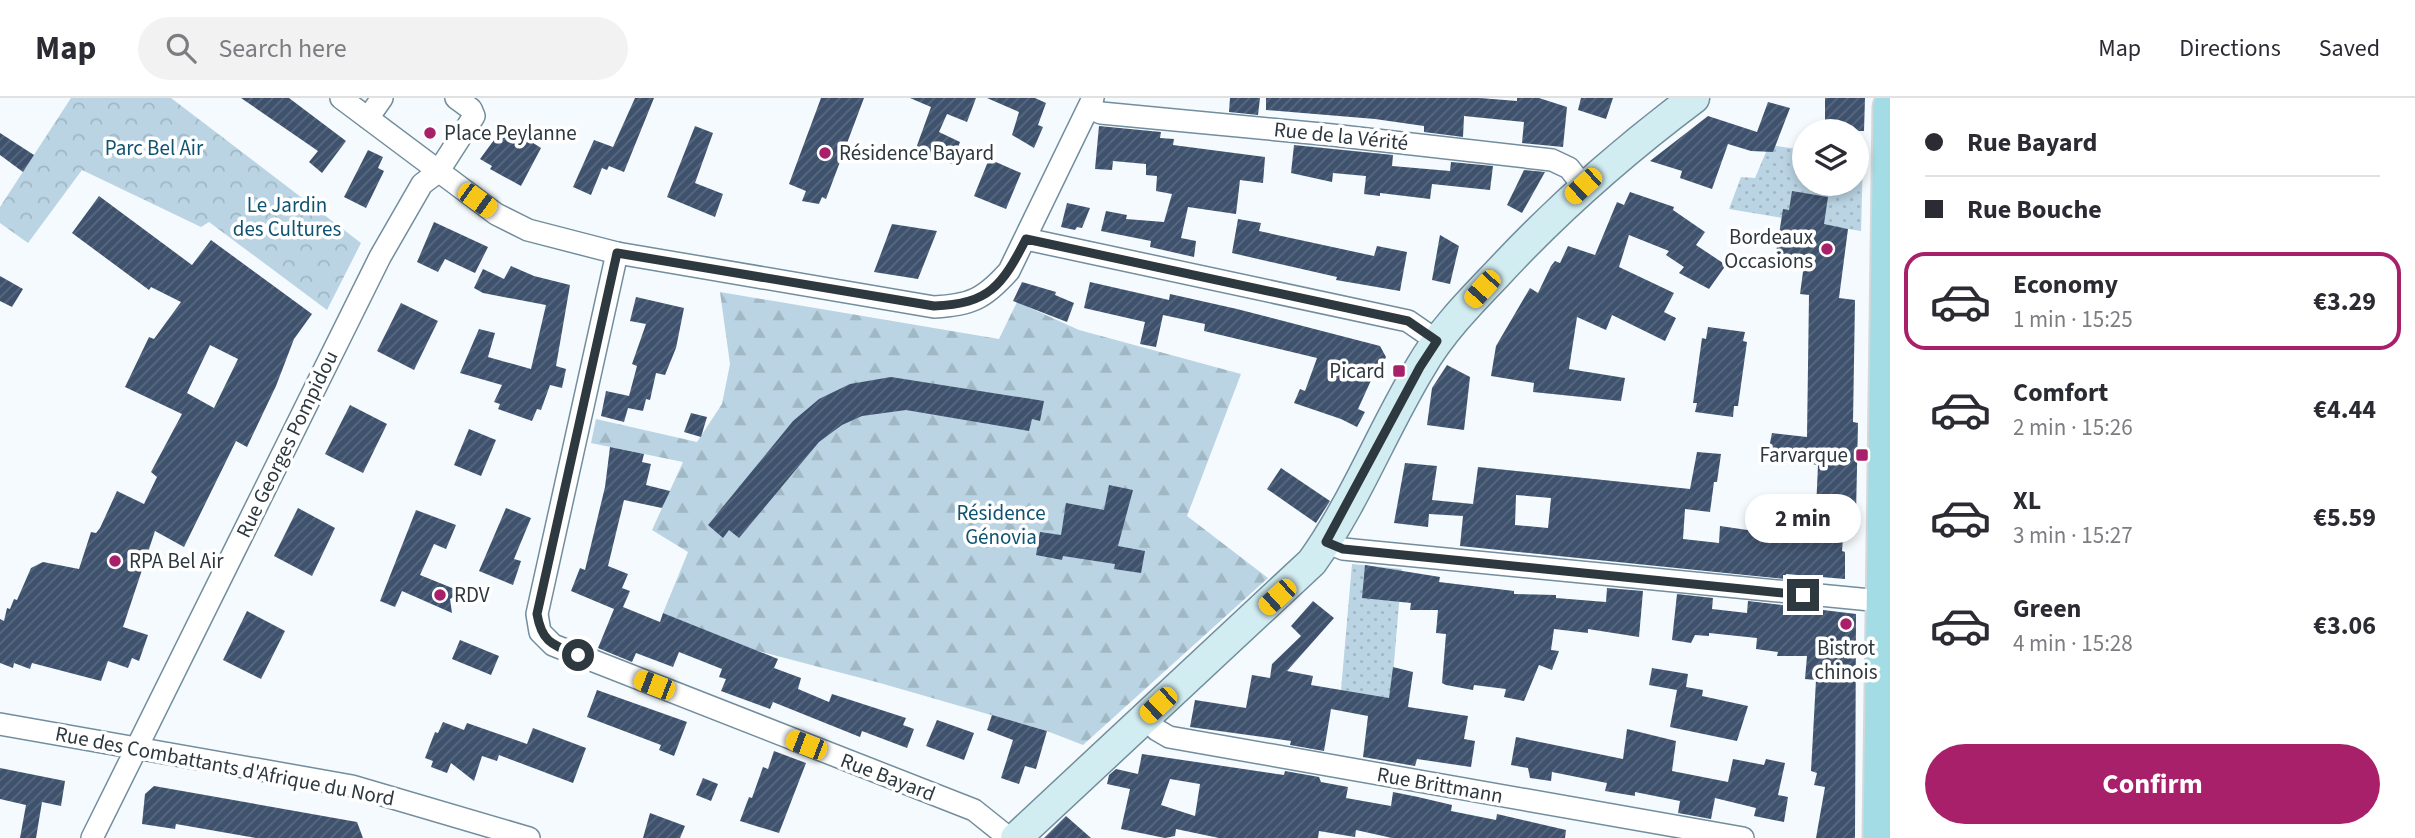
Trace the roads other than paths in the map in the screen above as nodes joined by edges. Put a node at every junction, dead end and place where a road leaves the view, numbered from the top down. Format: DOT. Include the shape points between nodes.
graph roads {
  1 [pos="341,98"];
  2 [pos="382,98"];
  3 [pos="456,98"];
  4 [pos="1694,98"];
  5 [pos="1091,103"];
  6 [pos="1890,107"];
  7 [pos="368,118"];
  8 [pos="438,172"];
  9 [pos="1583,186"];
  10 [pos="1026,239"];
  11 [pos="617,253"];
  12 [pos="1888,273"];
  13 [pos="1437,341"];
  14 [pos="1326,542"];
  15 [pos="1881,601"];
  16 [pos="1145,717"];
  17 [pos="0,724"];
  18 [pos="137,748"];
  19 [pos="1885,750"];
  20 [pos="92,838"];
  21 [pos="529,838"];
  22 [pos="1009,838"];
  23 [pos="1016,838"];
  24 [pos="1743,838"];
  25 [pos="1880,838"];
  1 -- 7 [label="street"];
  2 -- 7 [label="street"];
  3 -- 8 [label="street, Rue Georges Pompidou" via="474,116"];
  4 -- 9 [label="street"];
  5 -- 9 [label="street, Rue de la Vérité" via="1101,113 1552,160 1569,168"];
  5 -- 10 [label="street"];
  6 -- 12 [label="main road"];
  7 -- 8 [label="street"];
  8 -- 11 [label="street" via="519,226"];
  8 -- 18 [label="street, Rue Georges Pompidou" via="422,184 380,257"];
  9 -- 13 [label="street"];
  10 -- 11 [label="street" via="1009,271 990,292 964,305 934,306"];
  10 -- 13 [label="street" via="1408,321"];
  11 -- 22 [label="street, Rue Bayard" via="537,614 540,632 553,645 974,810"];
  12 -- 15 [label="main road"];
  13 -- 14 [label="street"];
  14 -- 15 [label="street" via="1343,549"];
  14 -- 16 [label="street" via="1277,597"];
  15 -- 19 [label="main road"];
  16 -- 23 [label="street"];
  16 -- 24 [label="street, Rue Brittmann" via="1169,737"];
  17 -- 18 [label="street, Rue des Combattants d'Afrique du Nord"];
  18 -- 20 [label="street, Rue Georges Pompidou"];
  18 -- 21 [label="street, Rue des Combattants d'Afrique du Nord" via="352,786"];
  19 -- 25 [label="main road"];
}
